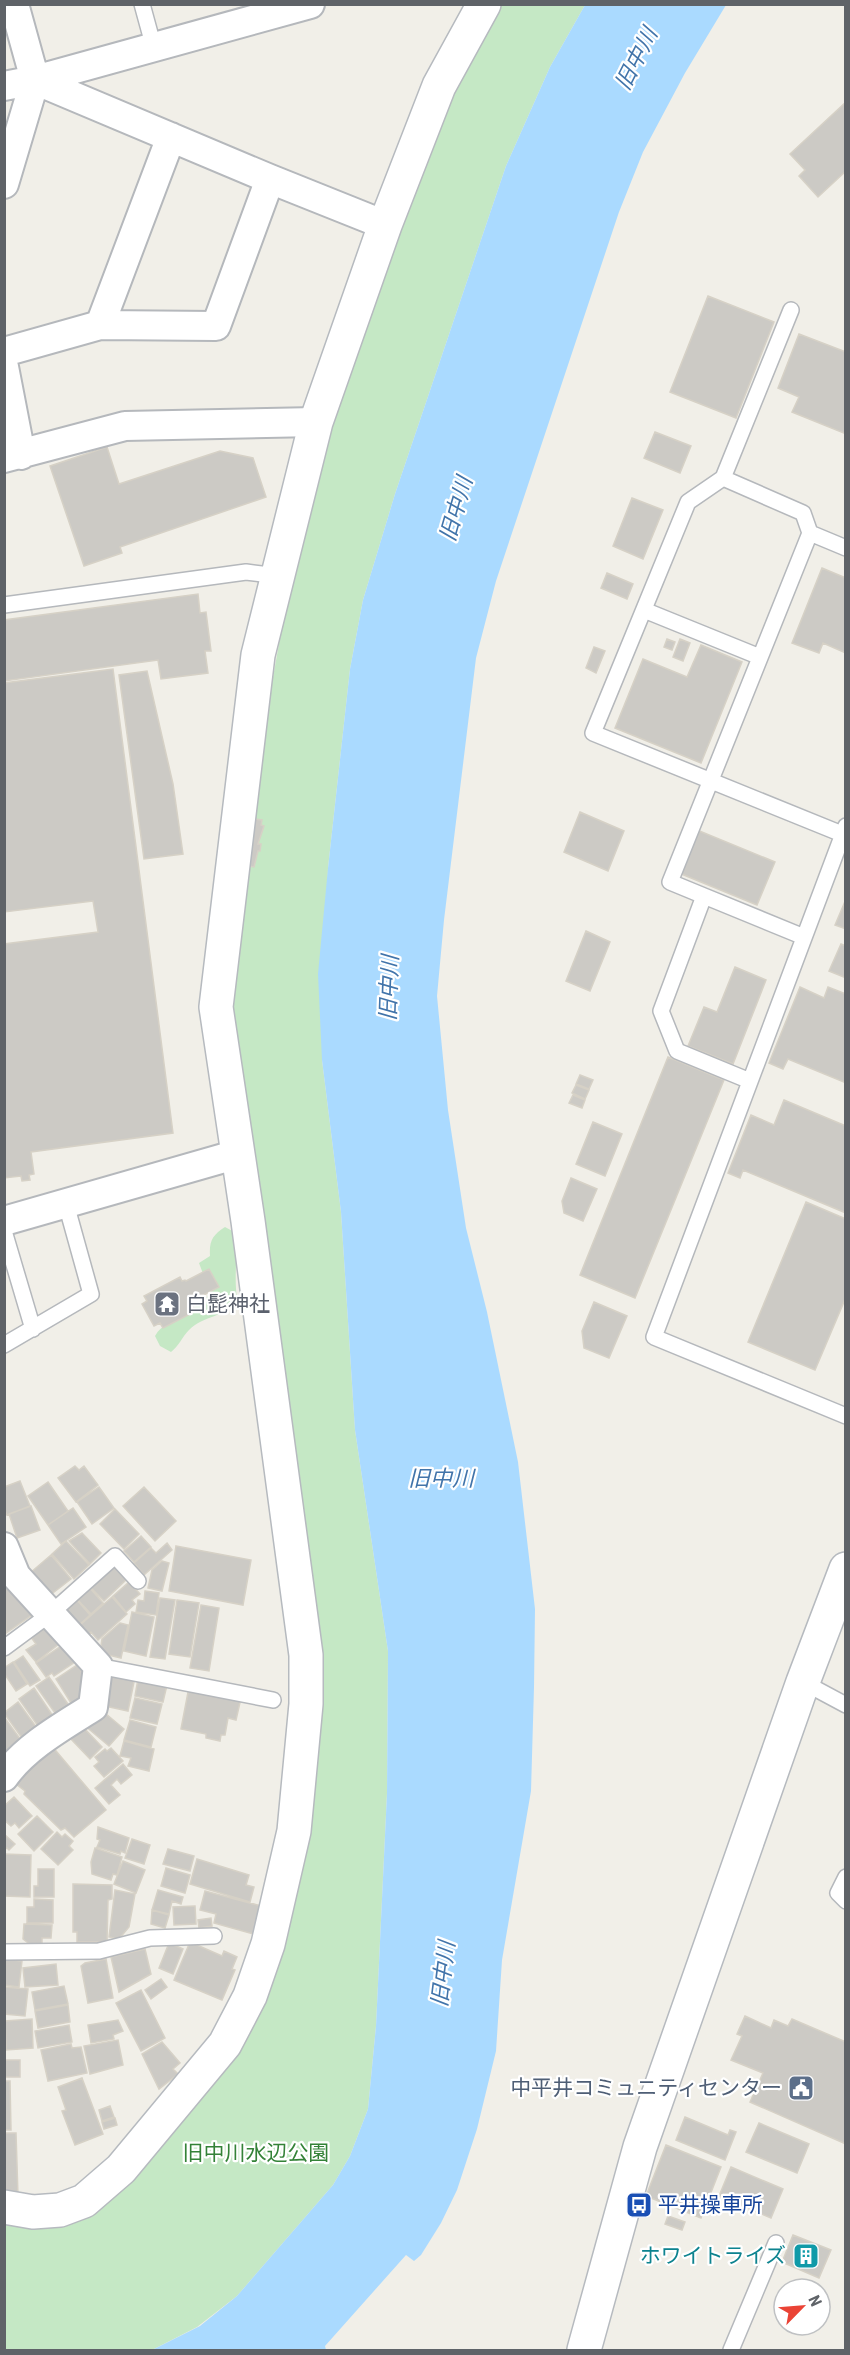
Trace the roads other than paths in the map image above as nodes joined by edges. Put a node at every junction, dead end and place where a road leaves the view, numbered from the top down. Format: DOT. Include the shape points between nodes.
graph roads {
  1 [pos="15,4"];
  2 [pos="142,4"];
  3 [pos="310,4"];
  4 [pos="484,4"];
  5 [pos="260,11"];
  6 [pos="154,48"];
  7 [pos="35,80"];
  8 [pos="4,86"];
  9 [pos="171,137"];
  10 [pos="270,179"];
  11 [pos="4,184"];
  12 [pos="385,225"];
  13 [pos="791,310"];
  14 [pos="100,325"];
  15 [pos="4,352"];
  16 [pos="4,367"];
  17 [pos="316,422"];
  18 [pos="13,456"];
  19 [pos="723,478"];
  20 [pos="810,533"];
  21 [pos="846,548"];
  22 [pos="278,576"];
  23 [pos="4,605"];
  24 [pos="644,610"];
  25 [pos="760,657"];
  26 [pos="710,781"];
  27 [pos="844,831"];
  28 [pos="704,896"];
  29 [pos="804,937"];
  30 [pos="750,1081"];
  31 [pos="238,1154"];
  32 [pos="66,1204"];
  33 [pos="4,1221"];
  34 [pos="4,1231"];
  35 [pos="33,1329"];
  36 [pos="4,1345"];
  37 [pos="846,1416"];
  38 [pos="4,1547"];
  39 [pos="846,1569"];
  40 [pos="138,1581"];
  41 [pos="50,1614"];
  42 [pos="4,1647"];
  43 [pos="98,1666"];
  44 [pos="803,1682"];
  45 [pos="273,1700"];
  46 [pos="846,1705"];
  47 [pos="4,1777"];
  48 [pos="846,1877"];
  49 [pos="846,1901"];
  50 [pos="214,1936"];
  51 [pos="4,1952"];
  52 [pos="4,2207"];
  53 [pos="776,2243"];
  54 [pos="584,2350"];
  55 [pos="731,2350"];
  1 -- 7 [label="street"];
  2 -- 6 [label="lane"];
  3 -- 5 [label="street"];
  4 -- 12 [label="street" via="439,86"];
  5 -- 6 [label="street"];
  6 -- 7 [label="street"];
  7 -- 8 [label="street"];
  7 -- 9 [label="street"];
  7 -- 11 [label="street"];
  9 -- 10 [label="street"];
  9 -- 14 [label="street"];
  10 -- 12 [label="street"];
  10 -- 14 [label="street" via="216,326"];
  12 -- 17 [label="street"];
  13 -- 19 [label="lane"];
  14 -- 15 [label="street"];
  16 -- 18 [label="street"];
  17 -- 18 [label="street" via="125,426"];
  17 -- 22 [label="street"];
  19 -- 20 [label="lane" via="803,513"];
  19 -- 24 [label="lane" via="688,502"];
  20 -- 21 [label="lane"];
  20 -- 25 [label="lane"];
  22 -- 23 [label="lane" via="246,572"];
  22 -- 31 [label="street" via="258,655 216,1007"];
  24 -- 25 [label="lane"];
  24 -- 26 [label="lane" via="593,733"];
  25 -- 26 [label="lane"];
  26 -- 27 [label="lane"];
  26 -- 28 [label="lane" via="670,882"];
  27 -- 29 [label="lane"];
  28 -- 29 [label="lane"];
  28 -- 30 [label="lane" via="661,1011 677,1051"];
  29 -- 30 [label="lane"];
  30 -- 37 [label="lane" via="654,1337"];
  31 -- 32 [label="street"];
  31 -- 52 [label="street" via="306,1655 306,1704 294,1831 268,1944 250,1996 225,2044 127,2161 84,2201 60,2210 33,2212"];
  32 -- 33 [label="street"];
  32 -- 35 [label="lane" via="91,1294"];
  34 -- 35 [label="lane"];
  35 -- 36 [label="lane"];
  38 -- 41 [label="street" via="16,1576"];
  39 -- 44 [label="street"];
  40 -- 41 [label="lane" via="115,1556"];
  41 -- 42 [label="lane"];
  41 -- 43 [label="street"];
  43 -- 45 [label="lane"];
  43 -- 47 [label="street" via="93,1707 14,1763"];
  44 -- 46 [label="lane"];
  44 -- 54 [label="street" via="640,2147"];
  48 -- 49 [label="lane" via="838,1893"];
  50 -- 51 [label="lane" via="150,1938 99,1951"];
  53 -- 55 [label="lane"];
}
